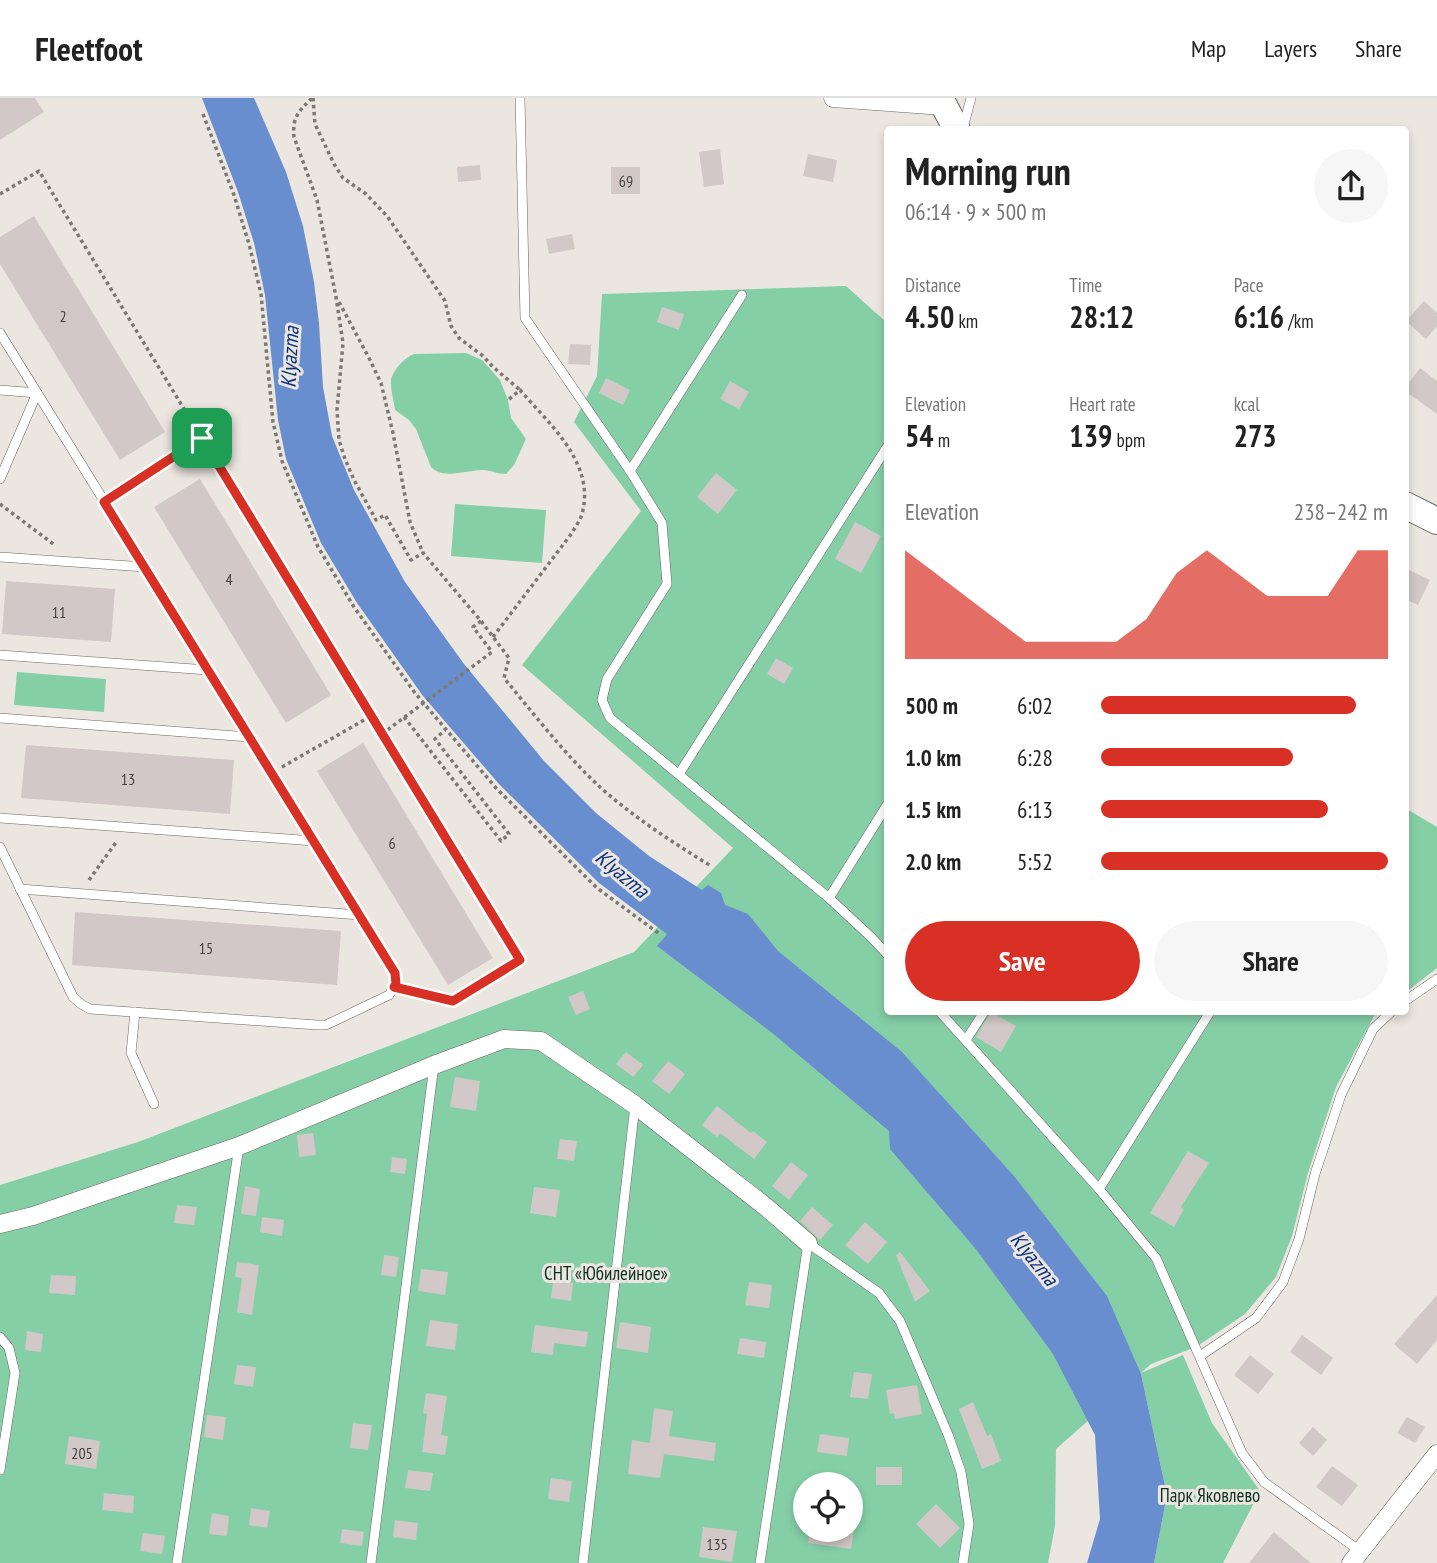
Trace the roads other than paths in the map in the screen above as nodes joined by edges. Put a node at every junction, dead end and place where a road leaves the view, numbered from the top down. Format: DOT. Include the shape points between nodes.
graph roads {
  1 [pos="520,98"];
  2 [pos="832,98"];
  3 [pos="971,98"];
  4 [pos="942,102"];
  5 [pos="957,126"];
  6 [pos="961,126"];
  7 [pos="742,295"];
  8 [pos="0,333"];
  9 [pos="0,390"];
  10 [pos="37,393"];
  11 [pos="884,452"];
  12 [pos="630,471"];
  13 [pos="0,479"];
  14 [pos="1409,507"];
  15 [pos="1437,521"];
  16 [pos="0,557"];
  17 [pos="145,567"];
  18 [pos="0,655"];
  19 [pos="208,670"];
  20 [pos="0,718"];
  21 [pos="249,737"];
  22 [pos="679,774"];
  23 [pos="884,810"];
  24 [pos="0,818"];
  25 [pos="314,841"];
  26 [pos="0,847"];
  27 [pos="20,889"];
  28 [pos="829,898"];
  29 [pos="360,915"];
  30 [pos="884,951"];
  31 [pos="1437,979"];
  32 [pos="1409,998"];
  33 [pos="135,1012"];
  34 [pos="943,1015"];
  35 [pos="982,1015"];
  36 [pos="1208,1015"];
  37 [pos="1388,1015"];
  38 [pos="967,1040"];
  39 [pos="434,1065"];
  40 [pos="155,1104"];
  41 [pos="635,1105"];
  42 [pos="239,1146"];
  43 [pos="1099,1189"];
  44 [pos="0,1224"];
  45 [pos="808,1243"];
  46 [pos="0,1337"];
  47 [pos="1200,1356"];
  48 [pos="1437,1454"];
  49 [pos="0,1470"];
  50 [pos="1356,1557"];
  51 [pos="177,1563"];
  52 [pos="371,1563"];
  53 [pos="583,1563"];
  54 [pos="760,1563"];
  55 [pos="963,1563"];
  1 -- 12 [label="lane" via="525,318"];
  2 -- 4 [label="street"];
  3 -- 6 [label="lane"];
  4 -- 5 [label="main road"];
  7 -- 12 [label="lane"];
  8 -- 10 [label="lane"];
  9 -- 10 [label="lane"];
  10 -- 13 [label="lane"];
  10 -- 17 [label="lane"];
  11 -- 22 [label="lane"];
  12 -- 22 [label="lane" via="662,523 667,584 607,679 602,700 610,718"];
  14 -- 15 [label="main road"];
  16 -- 17 [label="lane"];
  17 -- 19 [label="lane"];
  18 -- 19 [label="lane"];
  19 -- 21 [label="lane"];
  20 -- 21 [label="lane"];
  21 -- 25 [label="lane"];
  22 -- 28 [label="lane"];
  23 -- 28 [label="lane"];
  24 -- 25 [label="lane"];
  25 -- 29 [label="lane"];
  26 -- 27 [label="lane"];
  27 -- 29 [label="lane"];
  27 -- 33 [label="lane" via="73,998 90,1009"];
  28 -- 30 [label="lane"];
  29 -- 33 [label="lane" via="395,973 396,984 389,995 326,1025"];
  31 -- 32 [label="lane"];
  33 -- 40 [label="lane" via="131,1053"];
  34 -- 38 [label="lane"];
  35 -- 38 [label="lane"];
  36 -- 43 [label="lane"];
  37 -- 47 [label="lane" via="1373,1029 1341,1095 1283,1282 1256,1318"];
  38 -- 43 [label="lane"];
  39 -- 41 [label="street" via="505,1039 541,1041"];
  39 -- 42 [label="street"];
  39 -- 52 [label="lane"];
  41 -- 45 [label="street"];
  41 -- 53 [label="lane"];
  42 -- 44 [label="street"];
  42 -- 51 [label="lane"];
  43 -- 47 [label="lane" via="1156,1258"];
  45 -- 54 [label="lane"];
  45 -- 55 [label="lane" via="879,1293 900,1321 961,1472 969,1524"];
  46 -- 49 [label="lane" via="9,1348 15,1373"];
  47 -- 50 [label="lane" via="1242,1453 1264,1482"];
  48 -- 50 [label="street"];
}
